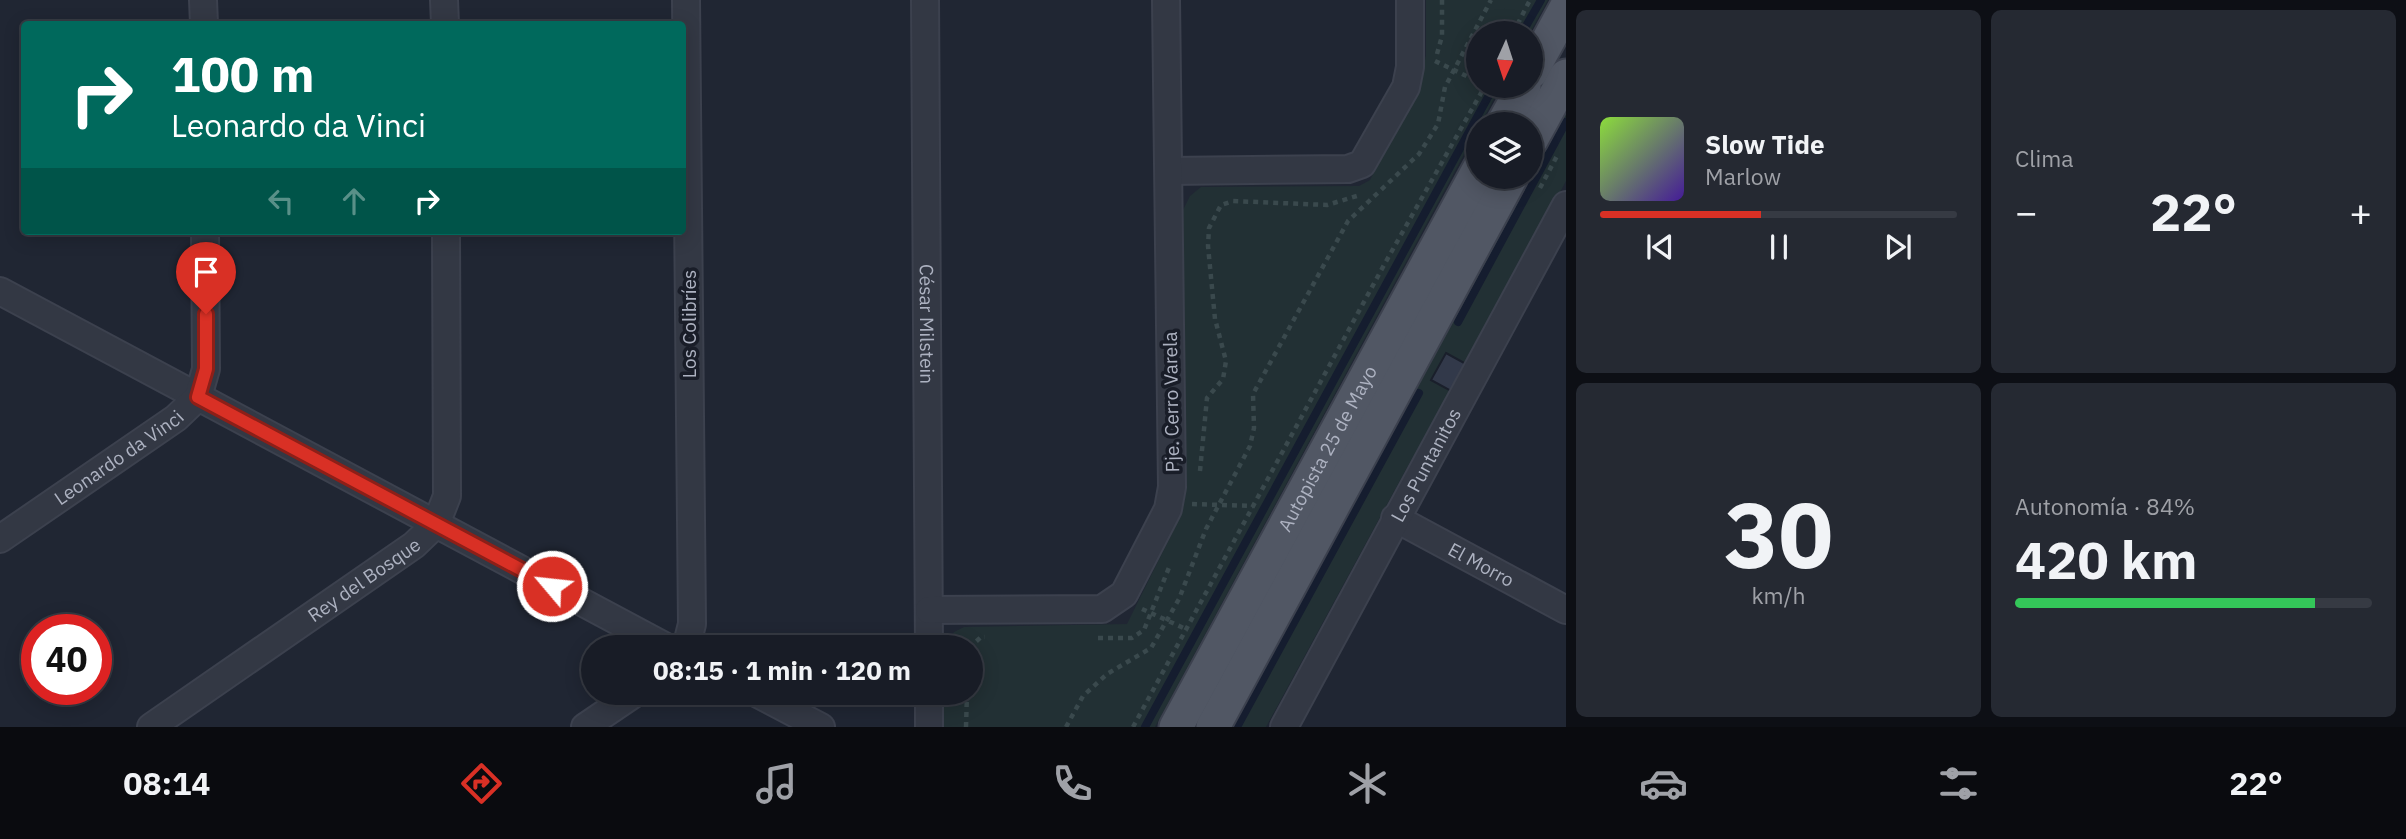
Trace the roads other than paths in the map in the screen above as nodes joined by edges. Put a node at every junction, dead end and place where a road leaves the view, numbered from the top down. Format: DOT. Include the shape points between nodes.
graph roads {
  1 [pos="204,0"];
  2 [pos="444,0"];
  3 [pos="686,0"];
  4 [pos="925,0"];
  5 [pos="1166,0"];
  6 [pos="1410,0"];
  7 [pos="1566,8"];
  8 [pos="204,21"];
  9 [pos="444,21"];
  10 [pos="1544,48"];
  11 [pos="1566,76"];
  12 [pos="1543,118"];
  13 [pos="1169,172"];
  14 [pos="1468,189"];
  15 [pos="1504,189"];
  16 [pos="1566,205"];
  17 [pos="205,235"];
  18 [pos="446,235"];
  19 [pos="0,291"];
  20 [pos="198,397"];
  21 [pos="1395,518"];
  22 [pos="436,524"];
  23 [pos="0,539"];
  24 [pos="929,610"];
  25 [pos="1566,610"];
  26 [pos="644,635"];
  27 [pos="689,635"];
  28 [pos="929,635"];
  29 [pos="617,705"];
  30 [pos="778,705"];
  31 [pos="929,705"];
  32 [pos="151,727"];
  33 [pos="585,727"];
  34 [pos="821,727"];
  35 [pos="929,727"];
  36 [pos="1176,727"];
  37 [pos="1213,727"];
  38 [pos="1284,727"];
  1 -- 8 [label="street"];
  2 -- 9 [label="street"];
  3 -- 27 [label="street, Los Colibríes"];
  4 -- 24 [label="street, César Milstein"];
  5 -- 13 [label="street, Pje. Cerro Varela"];
  6 -- 13 [label="street" via="1406,88 1362,164 1348,169"];
  7 -- 10 [label="main road"];
  11 -- 12 [label="main road"];
  13 -- 24 [label="street, Pje. Cerro Varela" via="1172,487 1185,507 1168,509 1124,594 1102,609"];
  14 -- 36 [label="main road, Autopista 25 de Mayo"];
  15 -- 37 [label="main road, Autopista 25 de Mayo"];
  16 -- 21 [label="street, Los Puntanitos"];
  17 -- 20 [label="street, Leonardo da Vinci" via="206,369"];
  18 -- 22 [label="street, Rey del Bosque" via="447,496"];
  19 -- 20 [label="street"];
  20 -- 22 [label="street"];
  20 -- 23 [label="street, Leonardo da Vinci" via="176,418"];
  21 -- 25 [label="street, El Morro"];
  21 -- 38 [label="street, Los Puntanitos"];
  22 -- 26 [label="street"];
  22 -- 32 [label="street, Rey del Bosque" via="415,545"];
  24 -- 28 [label="street, César Milstein"];
  29 -- 33 [label="street"];
  30 -- 34 [label="street"];
  31 -- 35 [label="street"];
}
